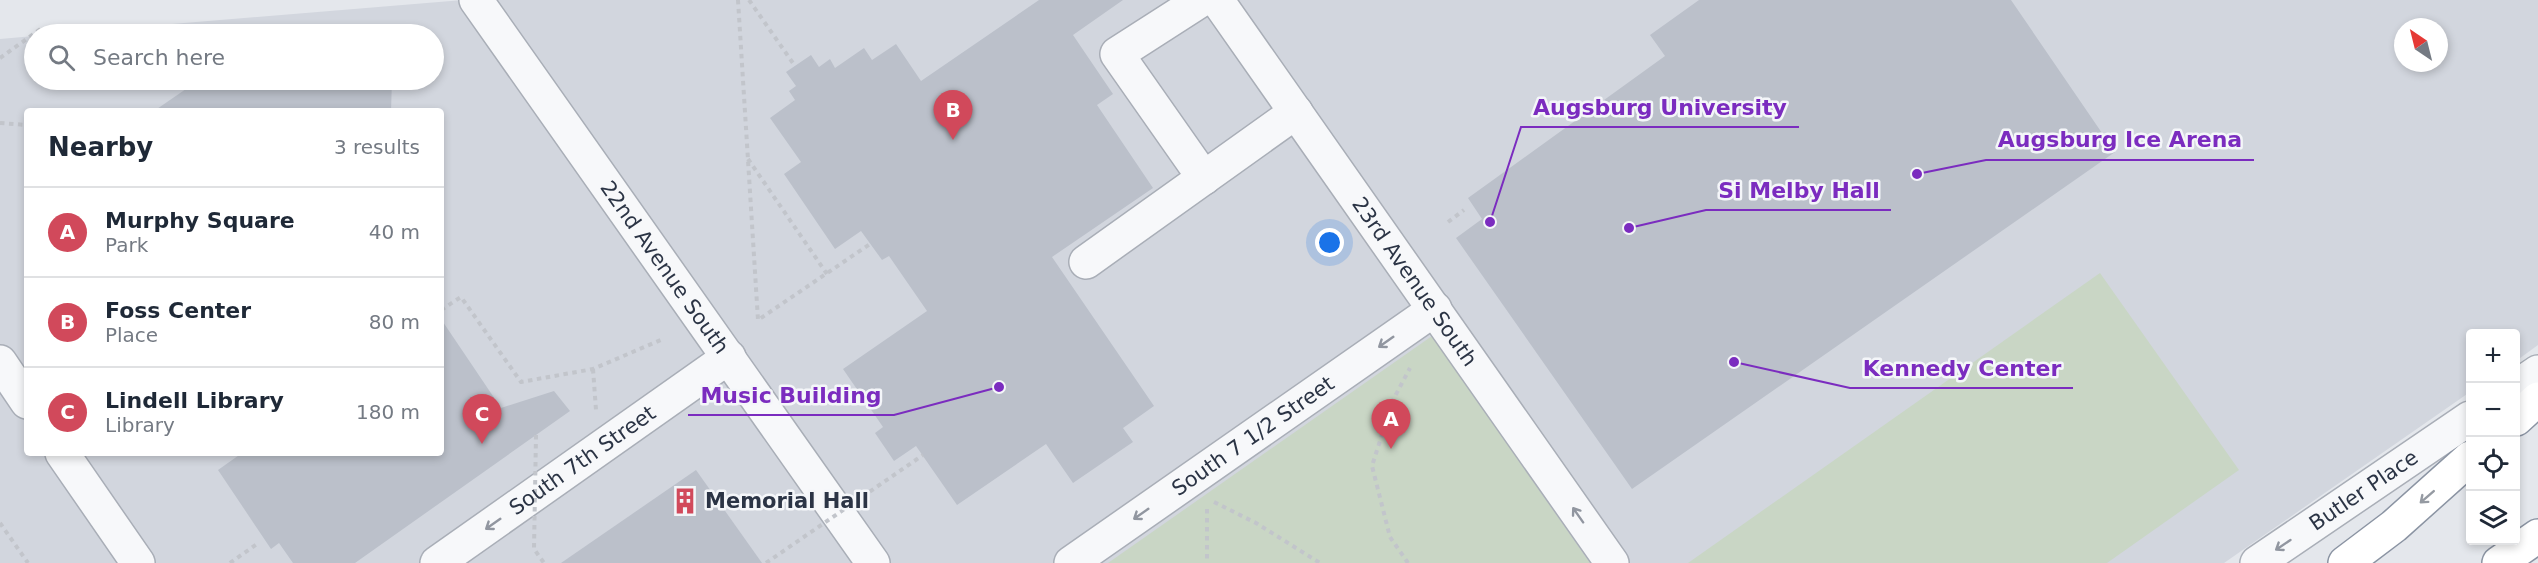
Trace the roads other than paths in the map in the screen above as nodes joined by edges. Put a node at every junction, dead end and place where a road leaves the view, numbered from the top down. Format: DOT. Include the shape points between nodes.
graph roads {
  1 [pos="476,0"];
  2 [pos="1201,0"];
  3 [pos="1217,0"];
  4 [pos="1296,112"];
  5 [pos="1204,178"];
  6 [pos="1086,262"];
  7 [pos="1435,309"];
  8 [pos="729,357"];
  9 [pos="0,362"];
  10 [pos="2538,372"];
  11 [pos="2520,384"];
  12 [pos="24,398"];
  13 [pos="2538,399"];
  14 [pos="2520,415"];
  15 [pos="2466,421"];
  16 [pos="64,456"];
  17 [pos="2466,462"];
  18 [pos="2538,536"];
  19 [pos="138,563"];
  20 [pos="436,563"];
  21 [pos="873,563"];
  22 [pos="1071,563"];
  23 [pos="1612,563"];
  24 [pos="2257,563"];
  25 [pos="2345,563"];
  26 [pos="2499,563"];
  1 -- 8 [label="street, 22nd Avenue South"];
  2 -- 5 [label="street" via="1117,54"];
  3 -- 4 [label="street, 23rd Avenue South"];
  4 -- 5 [label="street"];
  4 -- 7 [label="street, 23rd Avenue South"];
  5 -- 6 [label="street"];
  7 -- 22 [label="street, South 7 1/2 Street, one-way"];
  23 -- 7 [label="street, 23rd Avenue South, one-way"];
  8 -- 20 [label="street, South 7th Street, one-way"];
  8 -- 21 [label="street, 22nd Avenue South"];
  9 -- 12 [label="street"];
  10 -- 11 [label="street"];
  13 -- 14 [label="highway"];
  15 -- 24 [label="street, Butler Place, one-way"];
  16 -- 19 [label="street"];
  17 -- 25 [label="highway, one-way" via="2394,526"];
  18 -- 26 [label="highway"];
}
